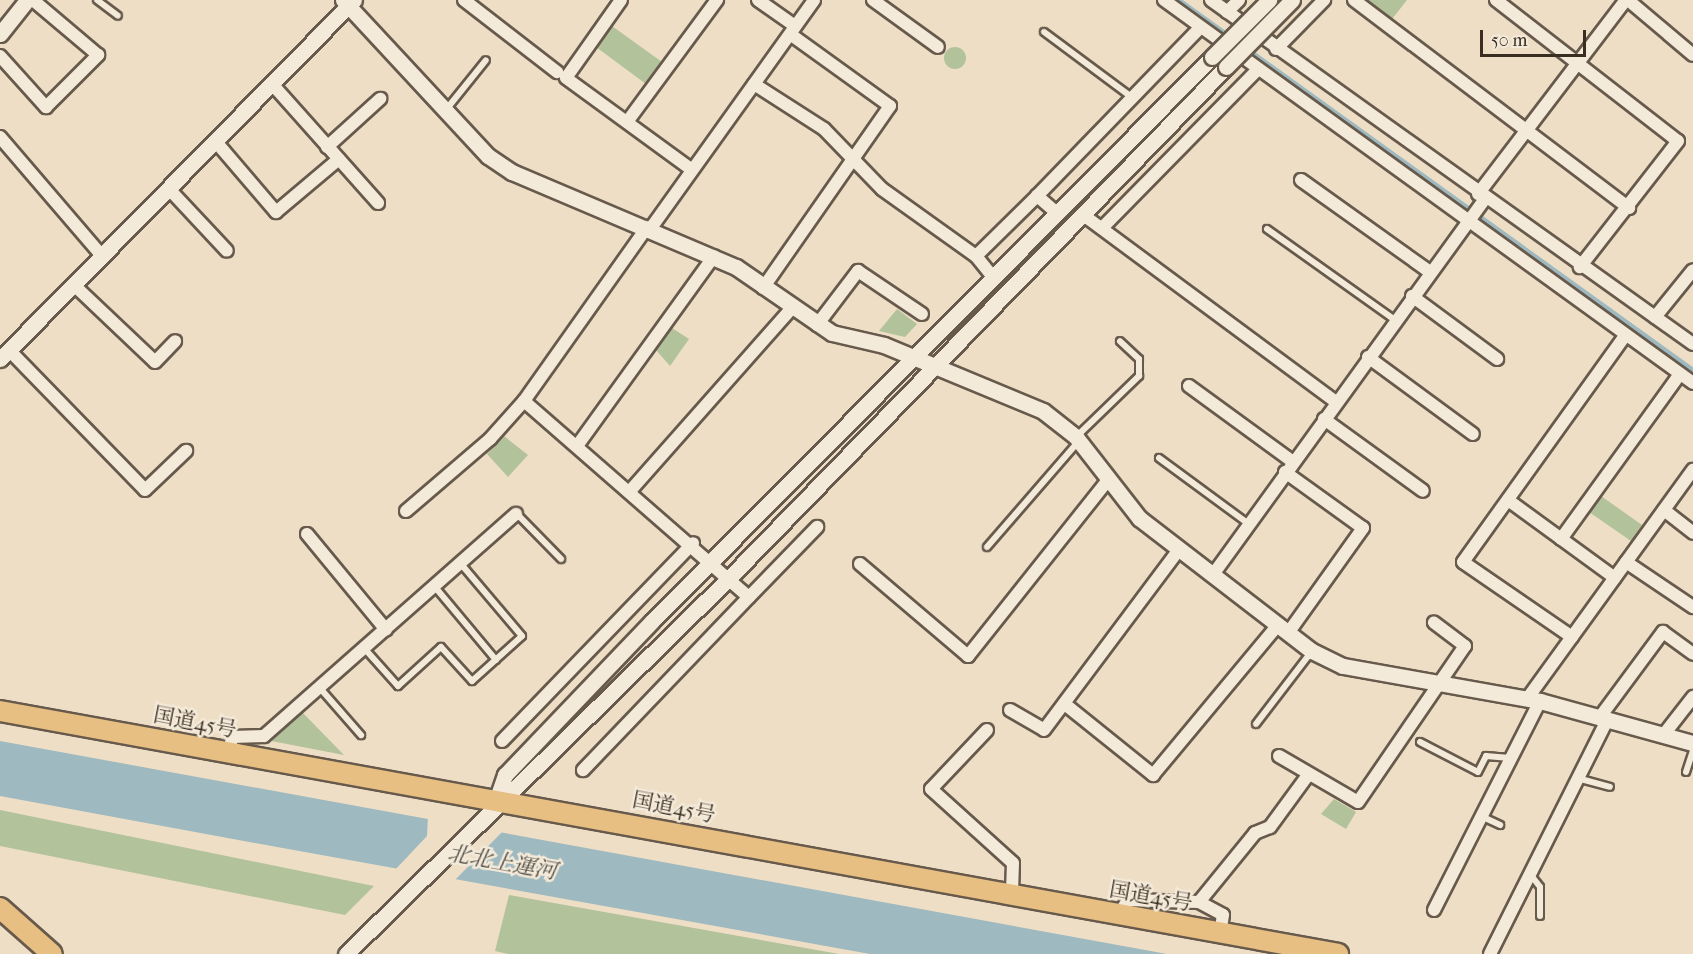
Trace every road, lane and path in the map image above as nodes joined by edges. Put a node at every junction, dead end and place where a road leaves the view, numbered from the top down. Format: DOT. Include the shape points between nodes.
graph roads {
  1 [pos="27,0"];
  2 [pos="33,0"];
  3 [pos="97,0"];
  4 [pos="464,0"];
  5 [pos="621,0"];
  6 [pos="717,0"];
  7 [pos="758,0"];
  8 [pos="814,0"];
  9 [pos="873,0"];
  10 [pos="1164,0"];
  11 [pos="1211,0"];
  12 [pos="1239,0"];
  13 [pos="1269,0"];
  14 [pos="1292,0"];
  15 [pos="1324,0"];
  16 [pos="1354,0"];
  17 [pos="1496,0"];
  18 [pos="1627,0"];
  19 [pos="349,2"];
  20 [pos="1227,12"];
  21 [pos="118,16"];
  22 [pos="1201,27"];
  23 [pos="792,30"];
  24 [pos="1044,32"];
  25 [pos="0,34"];
  26 [pos="938,47"];
  27 [pos="1276,49"];
  28 [pos="1693,55"];
  29 [pos="0,56"];
  30 [pos="486,60"];
  31 [pos="1578,62"];
  32 [pos="1257,70"];
  33 [pos="557,72"];
  34 [pos="754,84"];
  35 [pos="273,85"];
  36 [pos="380,99"];
  37 [pos="1134,99"];
  38 [pos="444,112"];
  39 [pos="627,122"];
  40 [pos="1527,128"];
  41 [pos="0,137"];
  42 [pos="217,143"];
  43 [pos="327,147"];
  44 [pos="339,159"];
  45 [pos="852,161"];
  46 [pos="692,170"];
  47 [pos="1301,180"];
  48 [pos="170,190"];
  49 [pos="1037,195"];
  50 [pos="378,203"];
  51 [pos="1477,207"];
  52 [pos="1629,208"];
  53 [pos="1058,214"];
  54 [pos="1082,214"];
  55 [pos="649,228"];
  56 [pos="1102,228"];
  57 [pos="1267,229"];
  58 [pos="226,251"];
  59 [pos="714,256"];
  60 [pos="976,256"];
  61 [pos="103,257"];
  62 [pos="1580,267"];
  63 [pos="1693,270"];
  64 [pos="1430,272"];
  65 [pos="992,276"];
  66 [pos="75,286"];
  67 [pos="763,288"];
  68 [pos="1412,296"];
  69 [pos="791,309"];
  70 [pos="922,314"];
  71 [pos="1655,317"];
  72 [pos="1395,320"];
  73 [pos="817,325"];
  74 [pos="1625,336"];
  75 [pos="175,341"];
  76 [pos="1120,341"];
  77 [pos="1693,344"];
  78 [pos="5,355"];
  79 [pos="912,357"];
  80 [pos="1368,357"];
  81 [pos="1497,359"];
  82 [pos="934,367"];
  83 [pos="1680,374"];
  84 [pos="1693,383"];
  85 [pos="1189,386"];
  86 [pos="524,400"];
  87 [pos="1335,402"];
  88 [pos="1324,419"];
  89 [pos="1473,434"];
  90 [pos="1077,440"];
  91 [pos="577,446"];
  92 [pos="186,451"];
  93 [pos="1159,458"];
  94 [pos="1288,467"];
  95 [pos="1693,470"];
  96 [pos="1107,481"];
  97 [pos="630,491"];
  98 [pos="1423,491"];
  99 [pos="1508,500"];
  100 [pos="1664,510"];
  101 [pos="406,512"];
  102 [pos="516,514"];
  103 [pos="1249,524"];
  104 [pos="817,527"];
  105 [pos="1693,533"];
  106 [pos="307,534"];
  107 [pos="1561,538"];
  108 [pos="693,543"];
  109 [pos="987,547"];
  110 [pos="1178,551"];
  111 [pos="561,559"];
  112 [pos="714,562"];
  113 [pos="1626,562"];
  114 [pos="460,564"];
  115 [pos="860,564"];
  116 [pos="1212,576"];
  117 [pos="729,578"];
  118 [pos="1615,578"];
  119 [pos="435,587"];
  120 [pos="749,597"];
  121 [pos="1693,606"];
  122 [pos="1434,623"];
  123 [pos="1283,629"];
  124 [pos="386,630"];
  125 [pos="1572,637"];
  126 [pos="364,648"];
  127 [pos="1312,651"];
  128 [pos="1693,654"];
  129 [pos="496,660"];
  130 [pos="1438,686"];
  131 [pos="319,687"];
  132 [pos="1693,697"];
  133 [pos="1534,700"];
  134 [pos="1066,705"];
  135 [pos="1010,710"];
  136 [pos="0,711"];
  137 [pos="1604,718"];
  138 [pos="1256,724"];
  139 [pos="987,730"];
  140 [pos="1665,733"];
  141 [pos="362,735"];
  142 [pos="502,741"];
  143 [pos="1419,742"];
  144 [pos="1693,743"];
  145 [pos="1693,750"];
  146 [pos="229,753"];
  147 [pos="1279,756"];
  148 [pos="1513,758"];
  149 [pos="583,770"];
  150 [pos="1686,772"];
  151 [pos="1308,775"];
  152 [pos="1577,778"];
  153 [pos="1610,787"];
  154 [pos="490,808"];
  155 [pos="1483,817"];
  156 [pos="1500,825"];
  157 [pos="1530,873"];
  158 [pos="1012,895"];
  159 [pos="1199,902"];
  160 [pos="0,908"];
  161 [pos="1434,910"];
  162 [pos="1119,914"];
  163 [pos="1540,916"];
  164 [pos="1220,933"];
  165 [pos="52,954"];
  166 [pos="346,954"];
  167 [pos="1338,954"];
  168 [pos="1490,954"];
  1 -- 25 [label="street"];
  2 -- 29 [label="street" via="98,55 46,106"];
  3 -- 21 [label="lane"];
  4 -- 33 [label="street"];
  5 -- 39 [label="street" via="566,78"];
  6 -- 39 [label="street"];
  7 -- 23 [label="street"];
  8 -- 23 [label="street"];
  9 -- 26 [label="street"];
  10 -- 22 [label="street"];
  11 -- 20 [label="street"];
  12 -- 20 [label="street"];
  13 -- 53 [label="street, bridge"];
  14 -- 54 [label="street, bridge"];
  15 -- 27 [label="street"];
  16 -- 40 [label="street"];
  17 -- 31 [label="street"];
  18 -- 28 [label="street"];
  18 -- 31 [label="street"];
  19 -- 35 [label="street"];
  19 -- 38 [label="street"];
  20 -- 27 [label="street"];
  22 -- 32 [label="street"];
  22 -- 37 [label="street"];
  23 -- 34 [label="street"];
  23 -- 45 [label="street" via="890,106"];
  24 -- 37 [label="lane"];
  27 -- 51 [label="street"];
  30 -- 38 [label="lane"];
  31 -- 40 [label="street"];
  31 -- 52 [label="street" via="1678,141"];
  32 -- 51 [label="street"];
  32 -- 56 [label="street"];
  34 -- 45 [label="street" via="824,129"];
  34 -- 46 [label="street"];
  35 -- 42 [label="street"];
  35 -- 43 [label="street"];
  36 -- 43 [label="street"];
  37 -- 49 [label="street"];
  38 -- 55 [label="street" via="512,172"];
  39 -- 46 [label="street"];
  40 -- 51 [label="street"];
  40 -- 52 [label="street"];
  41 -- 61 [label="street"];
  42 -- 44 [label="street" via="276,212"];
  42 -- 48 [label="street"];
  43 -- 44 [label="street"];
  44 -- 50 [label="street"];
  45 -- 60 [label="street"];
  45 -- 67 [label="street"];
  46 -- 55 [label="street"];
  47 -- 64 [label="street"];
  48 -- 58 [label="street"];
  48 -- 61 [label="street"];
  49 -- 53 [label="street"];
  49 -- 60 [label="street"];
  51 -- 62 [label="street"];
  51 -- 64 [label="street"];
  51 -- 74 [label="street"];
  52 -- 62 [label="street"];
  53 -- 65 [label="street"];
  54 -- 56 [label="street"];
  54 -- 82 [label="street"];
  55 -- 59 [label="street"];
  55 -- 86 [label="street"];
  56 -- 87 [label="street"];
  57 -- 72 [label="lane"];
  59 -- 67 [label="street"];
  59 -- 91 [label="street"];
  60 -- 65 [label="street"];
  61 -- 66 [label="street"];
  62 -- 71 [label="street"];
  63 -- 71 [label="street"];
  64 -- 68 [label="street"];
  65 -- 79 [label="street"];
  66 -- 75 [label="street" via="155,362"];
  66 -- 78 [label="street"];
  67 -- 69 [label="street"];
  68 -- 72 [label="street"];
  68 -- 81 [label="street"];
  69 -- 73 [label="street"];
  69 -- 97 [label="street"];
  70 -- 73 [label="street" via="858,271"];
  71 -- 77 [label="street"];
  72 -- 80 [label="street"];
  73 -- 79 [label="street"];
  74 -- 83 [label="street"];
  74 -- 99 [label="street"];
  76 -- 90 [label="lane" via="1138,359 1139,376"];
  78 -- 92 [label="street" via="145,490"];
  79 -- 82 [label="street"];
  79 -- 112 [label="street"];
  80 -- 87 [label="street"];
  80 -- 89 [label="street"];
  82 -- 90 [label="street" via="1043,411"];
  82 -- 117 [label="street"];
  83 -- 84 [label="street"];
  83 -- 107 [label="street"];
  85 -- 94 [label="street"];
  86 -- 91 [label="street"];
  86 -- 101 [label="street" via="490,439"];
  87 -- 88 [label="street"];
  88 -- 94 [label="street"];
  88 -- 98 [label="street"];
  90 -- 96 [label="street"];
  90 -- 109 [label="lane"];
  91 -- 97 [label="street"];
  93 -- 103 [label="lane"];
  94 -- 103 [label="street"];
  94 -- 123 [label="street" via="1363,528"];
  95 -- 100 [label="street"];
  96 -- 110 [label="street" via="1139,518"];
  96 -- 115 [label="street" via="968,656"];
  97 -- 108 [label="street"];
  99 -- 107 [label="street"];
  99 -- 125 [label="street" via="1463,562"];
  100 -- 105 [label="street"];
  100 -- 113 [label="street"];
  102 -- 111 [label="lane"];
  102 -- 114 [label="street"];
  103 -- 116 [label="street"];
  104 -- 120 [label="street"];
  106 -- 124 [label="street"];
  107 -- 118 [label="street"];
  108 -- 112 [label="street"];
  108 -- 142 [label="street"];
  110 -- 116 [label="street"];
  110 -- 134 [label="street"];
  112 -- 117 [label="street"];
  112 -- 154 [label="street" via="505,775"];
  113 -- 118 [label="street"];
  113 -- 121 [label="street"];
  114 -- 119 [label="street"];
  114 -- 129 [label="lane" via="522,636"];
  116 -- 123 [label="street"];
  117 -- 120 [label="street"];
  117 -- 154 [label="street" via="526,782"];
  118 -- 125 [label="street"];
  119 -- 124 [label="street"];
  119 -- 129 [label="lane"];
  120 -- 149 [label="street"];
  122 -- 130 [label="street" via="1465,646"];
  123 -- 127 [label="street"];
  123 -- 134 [label="street" via="1153,775"];
  124 -- 126 [label="street"];
  125 -- 133 [label="street"];
  126 -- 129 [label="lane" via="398,686 441,647 472,681"];
  126 -- 131 [label="street"];
  127 -- 130 [label="street" via="1343,666"];
  127 -- 138 [label="lane"];
  128 -- 137 [label="street" via="1663,632"];
  130 -- 133 [label="street"];
  130 -- 151 [label="street" via="1358,802"];
  131 -- 141 [label="lane"];
  131 -- 146 [label="street" via="264,736 232,737"];
  132 -- 140 [label="street"];
  133 -- 137 [label="street"];
  133 -- 148 [label="street"];
  134 -- 135 [label="street" via="1044,730"];
  136 -- 146 [label="highway, 国道45号"];
  137 -- 140 [label="street"];
  137 -- 152 [label="street"];
  139 -- 158 [label="street" via="931,789 1013,863"];
  140 -- 144 [label="street"];
  143 -- 148 [label="lane" via="1478,772 1486,756"];
  145 -- 150 [label="lane"];
  146 -- 154 [label="highway, 国道45号"];
  147 -- 151 [label="street"];
  148 -- 155 [label="street"];
  151 -- 159 [label="street" via="1270,827 1255,832"];
  152 -- 153 [label="lane"];
  152 -- 157 [label="street"];
  154 -- 158 [label="highway, 国道45号"];
  154 -- 166 [label="street"];
  155 -- 156 [label="lane"];
  155 -- 161 [label="street"];
  157 -- 163 [label="lane" via="1540,887"];
  157 -- 168 [label="street"];
  158 -- 162 [label="highway, 国道45号"];
  159 -- 162 [label="street" via="1128,900"];
  159 -- 164 [label="street" via="1223,915"];
  160 -- 165 [label="highway"];
  162 -- 164 [label="highway, 国道45号"];
  164 -- 167 [label="highway, 国道45号"];
}
